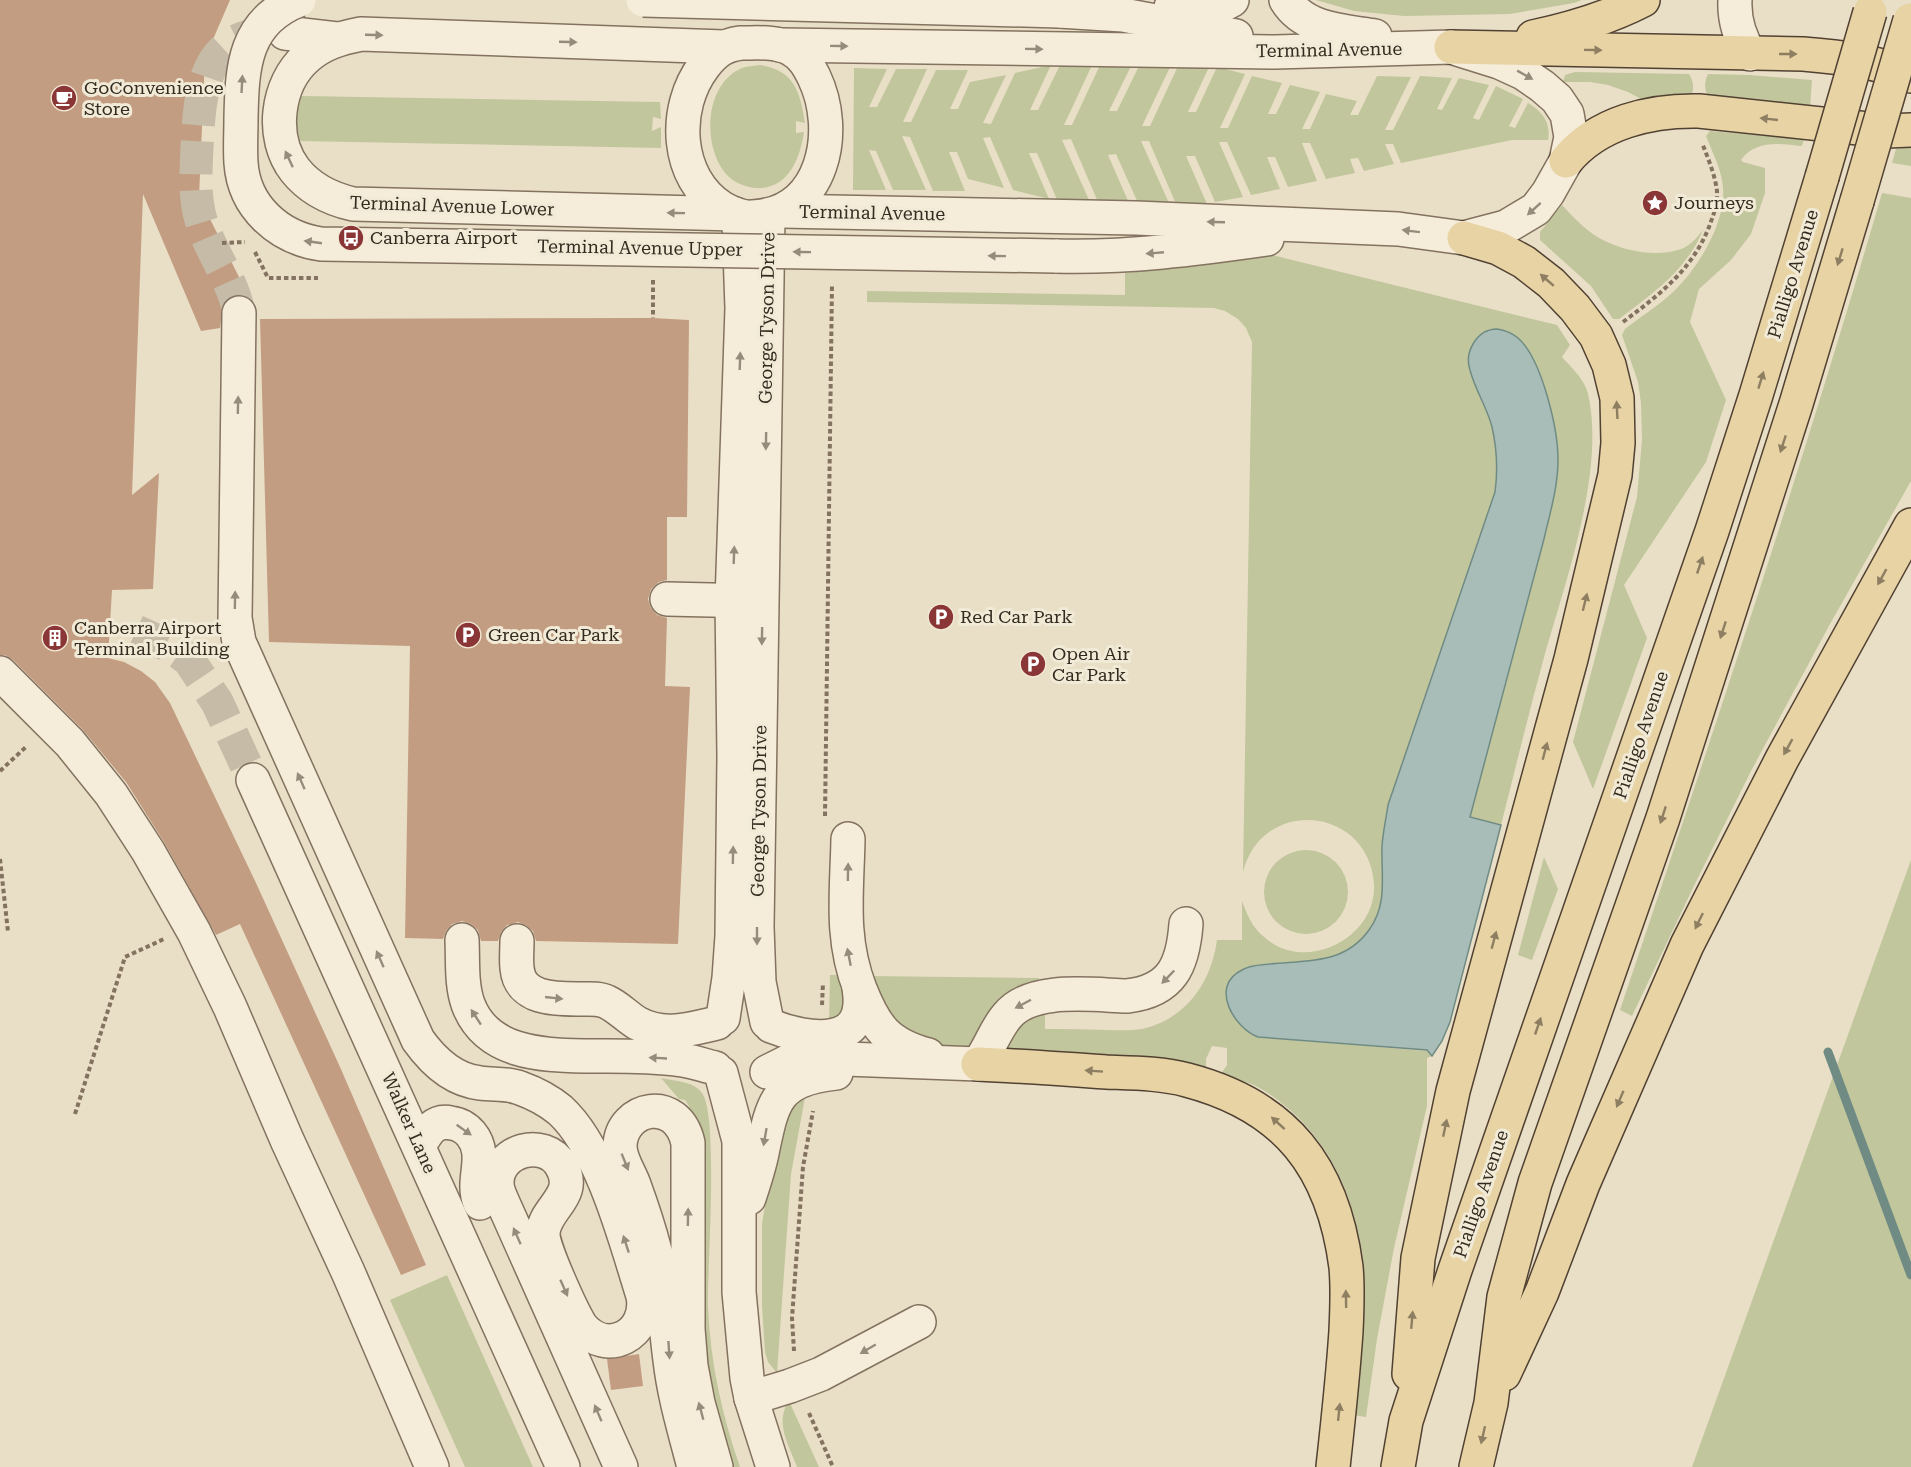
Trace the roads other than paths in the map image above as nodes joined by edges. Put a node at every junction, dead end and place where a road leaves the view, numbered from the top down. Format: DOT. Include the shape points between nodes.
graph roads {
  1 [pos="299,0"];
  2 [pos="643,0"];
  3 [pos="743,0"];
  4 [pos="772,0"];
  5 [pos="1232,0"];
  6 [pos="1286,0"];
  7 [pos="1643,0"];
  8 [pos="1735,0"];
  9 [pos="1871,6"];
  10 [pos="1090,13"];
  11 [pos="1911,18"];
  12 [pos="285,33"];
  13 [pos="337,39"];
  14 [pos="754,45"];
  15 [pos="1450,47"];
  16 [pos="1360,51"];
  17 [pos="1750,54"];
  18 [pos="1911,76"];
  19 [pos="1911,130"];
  20 [pos="1566,161"];
  21 [pos="756,214"];
  22 [pos="1359,228"];
  23 [pos="1464,238"];
  24 [pos="1055,256"];
  25 [pos="239,313"];
  26 [pos="1911,525"];
  27 [pos="667,599"];
  28 [pos="748,601"];
  29 [pos="0,673"];
  30 [pos="254,780"];
  31 [pos="848,839"];
  32 [pos="1186,924"];
  33 [pos="462,940"];
  34 [pos="518,941"];
  35 [pos="860,988"];
  36 [pos="720,1021"];
  37 [pos="769,1024"];
  38 [pos="967,1063"];
  39 [pos="718,1071"];
  40 [pos="765,1074"];
  41 [pos="739,1141"];
  42 [pos="419,1146"];
  43 [pos="738,1238"];
  44 [pos="919,1322"];
  45 [pos="751,1398"];
  46 [pos="1491,1402"];
  47 [pos="1406,1420"];
  48 [pos="432,1467"];
  49 [pos="563,1467"];
  50 [pos="598,1467"];
  51 [pos="621,1467"];
  52 [pos="694,1467"];
  53 [pos="716,1467"];
  54 [pos="773,1467"];
  55 [pos="1333,1467"];
  56 [pos="1398,1467"];
  57 [pos="1476,1467"];
  24 -- 1 [label="street, Terminal Avenue Upper, one-way, bridge" via="321,244 297,239 276,227 252,201 243,180 241,141 243,70 251,43 275,14"];
  2 -- 10 [label="street, bridge"];
  3 -- 14 [label="street"];
  4 -- 14 [label="street"];
  5 -- 10 [label="street" via="1221,7 1197,11 1131,1"];
  6 -- 15 [label="street" via="1303,18 1324,27"];
  7 -- 15 [label="main road" via="1555,32"];
  8 -- 17 [label="street" via="1736,22"];
  47 -- 9 [label="main road, Pialligo Avenue, one-way, bridge" via="1519,1082 1712,531"];
  10 -- 16 [label="street"];
  11 -- 46 [label="main road, one-way, bridge" via="1796,404 1663,818 1535,1183 1504,1297"];
  12 -- 13 [label="street"];
  13 -- 14 [label="street, Terminal Avenue Lower, one-way" via="361,34"];
  21 -- 13 [label="street, Terminal Avenue Lower, one-way" via="368,206 329,197 304,180 291,164 279,120 283,96 299,65 314,51"];
  14 -- 16 [label="street, Terminal Avenue, one-way"];
  14 -- 21 [label="street" via="709,60 694,82 683,137 694,179 711,199"];
  14 -- 21 [label="street" via="801,56 822,98 827,126 825,148 802,196"];
  15 -- 16 [label="street, Terminal Avenue"];
  15 -- 17 [label="main road, one-way"];
  15 -- 20 [label="street, Terminal Avenue, one-way" via="1523,73 1557,99 1570,125"];
  17 -- 18 [label="main road, one-way" via="1853,59"];
  19 -- 20 [label="main road, one-way" via="1887,131 1699,111 1671,112 1602,131"];
  20 -- 23 [label="street, Terminal Avenue, one-way" via="1548,193 1529,214 1506,227"];
  22 -- 21 [label="street, Terminal Avenue, one-way" via="1136,218"];
  21 -- 28 [label="street, George Tyson Drive"];
  23 -- 22 [label="street, Terminal Avenue, one-way"];
  22 -- 24 [label="street, Terminal Avenue, one-way" via="1153,253"];
  47 -- 23 [label="main road, one-way" via="1418,1258 1453,1091 1571,659 1615,475 1618,443 1617,398 1609,365 1596,336 1575,308 1524,262 1498,248"];
  51 -- 25 [label="street, one-way" via="504,1205 497,1181 509,1158 526,1149 549,1154 559,1163 565,1175 564,1193 544,1227 544,1244 581,1326 607,1341 627,1336 645,1308 604,1180 584,1142 558,1109 519,1087 481,1083 455,1075 431,1057 418,1040 239,642 235,618"];
  26 -- 46 [label="main road, one-way" via="1732,853 1583,1184 1542,1292"];
  27 -- 28 [label="street"];
  36 -- 28 [label="street, George Tyson Drive, one-way" via="732,936 734,756"];
  28 -- 37 [label="street, George Tyson Drive, one-way" via="757,962"];
  29 -- 48 [label="street" via="70,743 111,794 194,932"];
  30 -- 42 [label="street, Walker Lane"];
  35 -- 31 [label="street, one-way" via="849,957 846,930"];
  32 -- 38 [label="street, one-way" via="1178,966 1158,987 1137,995 1056,995 1029,1000 1008,1015"];
  39 -- 33 [label="street, one-way" via="678,1059 544,1055 505,1044 483,1027 468,1004"];
  34 -- 36 [label="street, one-way" via="519,977 537,995 608,1002 639,1024 660,1032 678,1032"];
  35 -- 37 [label="street" via="857,1017 835,1036 800,1036"];
  35 -- 38 [label="street" via="878,1027 893,1041 915,1052"];
  36 -- 37 [label="street" via="742,1012 755,1014"];
  36 -- 39 [label="street" via="708,1042 709,1056"];
  37 -- 40 [label="street" via="778,1050"];
  38 -- 40 [label="street" via="820,1058 789,1061"];
  38 -- 43 [label="street, one-way" via="812,1076 787,1089 771,1112"];
  55 -- 38 [label="main road, one-way" via="1344,1358 1346,1269 1334,1211 1322,1182 1290,1134 1246,1101 1185,1079"];
  39 -- 40 [label="street" via="741,1082"];
  39 -- 41 [label="street"];
  40 -- 41 [label="street"];
  41 -- 43 [label="street"];
  42 -- 49 [label="street, Walker Lane"];
  42 -- 50 [label="street, one-way" via="429,1129 446,1122 463,1127 478,1144 478,1198"];
  43 -- 45 [label="street" via="741,1329"];
  44 -- 45 [label="street, one-way" via="821,1374"];
  45 -- 54 [label="street"];
  46 -- 57 [label="main road, one-way"];
  47 -- 56 [label="main road, Pialligo Avenue"];
  53 -- 52 [label="street, one-way" via="698,1403 688,1329 688,1143 685,1131 674,1117 652,1111 629,1123 621,1140 621,1153 642,1205 655,1253 665,1302 674,1389"];
}
